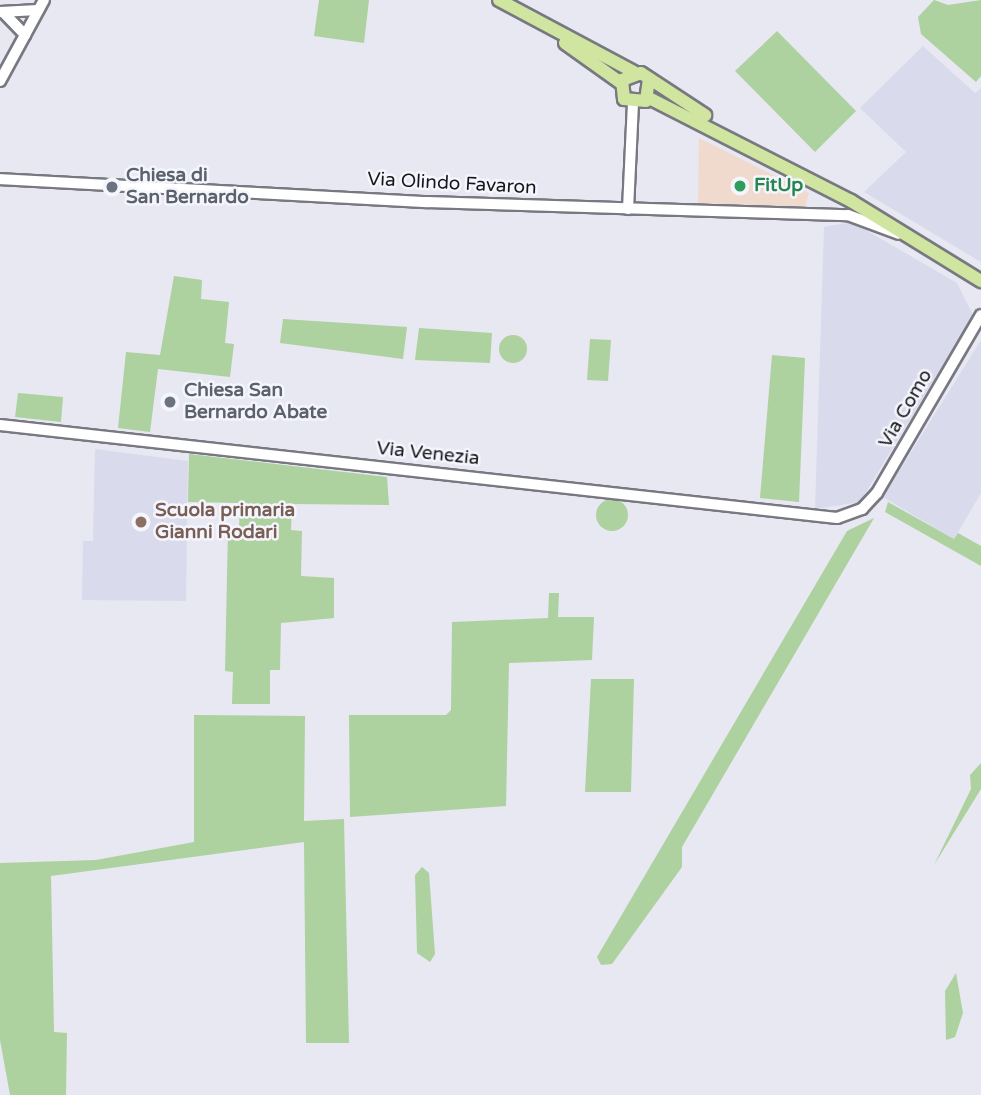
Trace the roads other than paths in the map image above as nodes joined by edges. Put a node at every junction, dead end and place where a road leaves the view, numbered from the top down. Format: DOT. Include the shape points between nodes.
graph roads {
  1 [pos="499,0"];
  2 [pos="41,5"];
  3 [pos="1,12"];
  4 [pos="522,13"];
  5 [pos="24,35"];
  6 [pos="634,72"];
  7 [pos="649,79"];
  8 [pos="0,81"];
  9 [pos="621,83"];
  10 [pos="649,98"];
  11 [pos="633,104"];
  12 [pos="761,153"];
  13 [pos="0,179"];
  14 [pos="628,209"];
  15 [pos="895,231"];
  16 [pos="981,281"];
  17 [pos="981,314"];
  18 [pos="0,425"];
  19 [pos="852,514"];
  1 -- 4 [label="main road"];
  2 -- 3 [label="street"];
  2 -- 5 [label="street"];
  3 -- 5 [label="street"];
  4 -- 6 [label="main road"];
  4 -- 9 [label="main road"];
  5 -- 8 [label="street"];
  6 -- 7 [label="main road"];
  6 -- 9 [label="main road"];
  7 -- 10 [label="main road"];
  7 -- 12 [label="main road"];
  9 -- 11 [label="main road" via="621,94"];
  10 -- 11 [label="main road"];
  10 -- 12 [label="main road"];
  11 -- 14 [label="street"];
  12 -- 15 [label="main road"];
  13 -- 14 [label="street, Via Olindo Favaron"];
  14 -- 15 [label="street, Via Olindo Favaron" via="848,215"];
  15 -- 16 [label="main road"];
  17 -- 19 [label="street, Via Como" via="877,493"];
  18 -- 19 [label="street, Via Venezia" via="806,516"];
}
